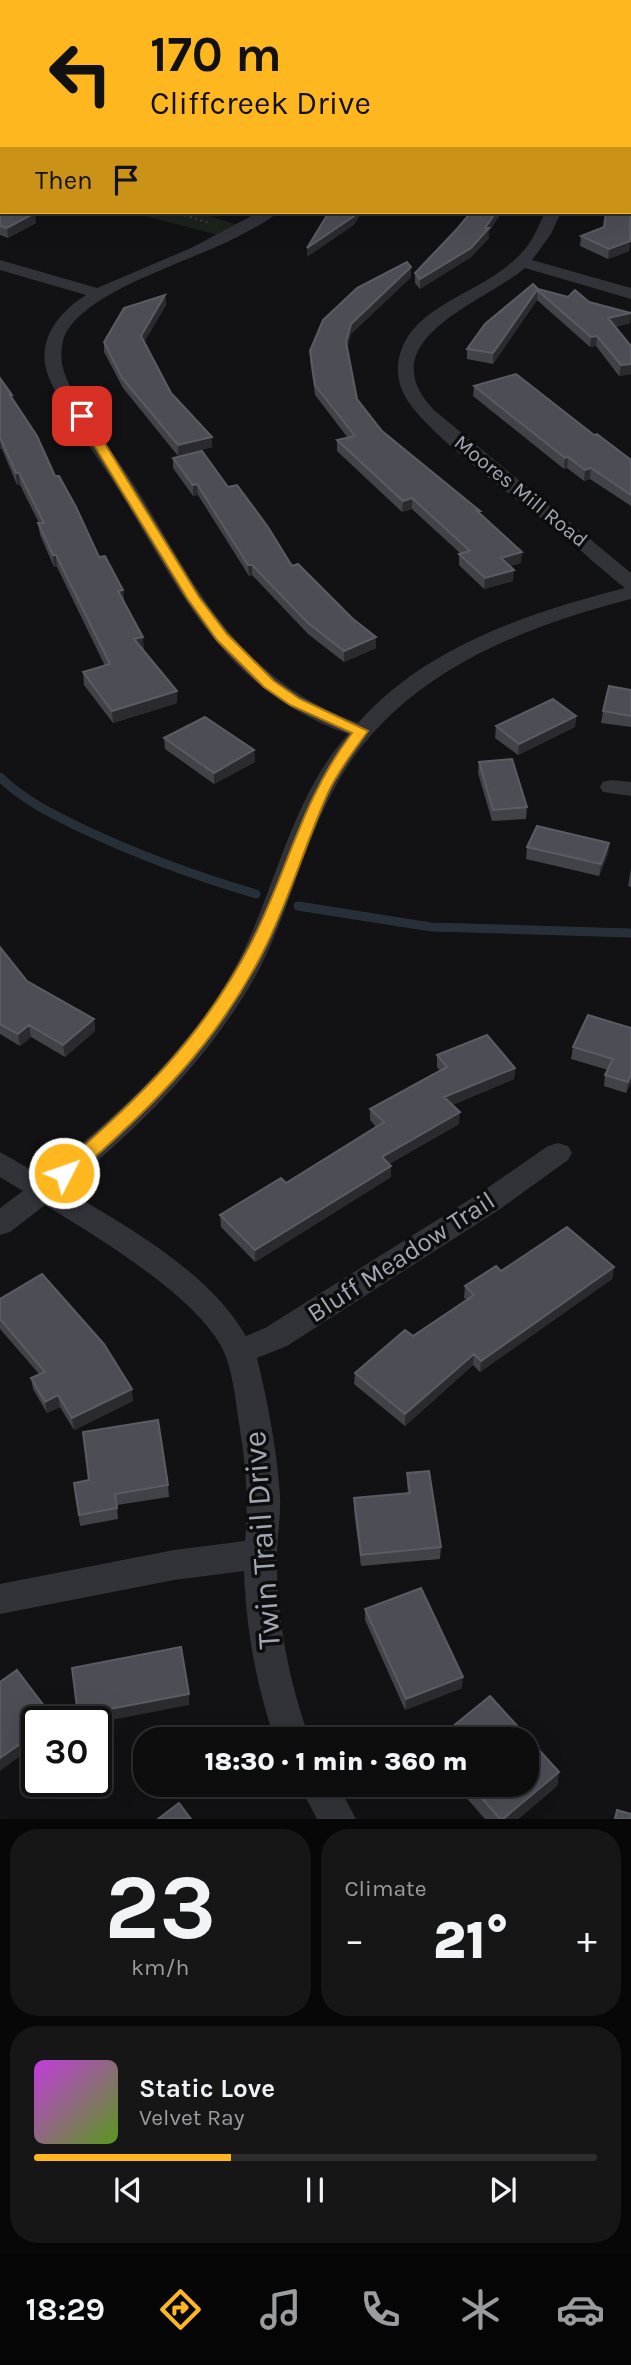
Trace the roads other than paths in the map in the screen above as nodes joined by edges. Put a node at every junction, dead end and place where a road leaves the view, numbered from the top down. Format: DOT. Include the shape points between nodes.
graph roads {
  1 [pos="266,214"];
  2 [pos="552,214"];
  3 [pos="523,263"];
  4 [pos="0,265"];
  5 [pos="99,294"];
  6 [pos="631,294"];
  7 [pos="631,584"];
  8 [pos="631,593"];
  9 [pos="361,731"];
  10 [pos="558,1153"];
  11 [pos="0,1163"];
  12 [pos="43,1191"];
  13 [pos="0,1224"];
  14 [pos="240,1352"];
  15 [pos="260,1554"];
  16 [pos="0,1598"];
  17 [pos="288,1727"];
  18 [pos="324,1797"];
  19 [pos="338,1819"];
  1 -- 5 [label="street"];
  2 -- 3 [label="street, Moores Mill Road" via="544,235"];
  3 -- 6 [label="street"];
  3 -- 7 [label="street, Moores Mill Road" via="427,325 407,355 410,387 424,409 492,472"];
  4 -- 5 [label="street"];
  5 -- 9 [label="street" via="60,328 52,349 59,379 193,598 222,637 269,684 295,702"];
  8 -- 9 [label="street" via="552,614 462,653 415,682"];
  9 -- 12 [label="street" via="321,793 261,941 230,997 162,1084"];
  10 -- 14 [label="street, Bluff Meadow Trail" via="275,1337"];
  11 -- 12 [label="street, Twin Trail Drive"];
  12 -- 13 [label="street"];
  12 -- 14 [label="street, Twin Trail Drive" via="170,1274 222,1324"];
  14 -- 15 [label="street, Twin Trail Drive" via="261,1453 264,1512"];
  15 -- 16 [label="street" via="174,1565"];
  15 -- 17 [label="street, Twin Trail Drive" via="270,1662"];
  18 -- 19 [label="street"];
}
